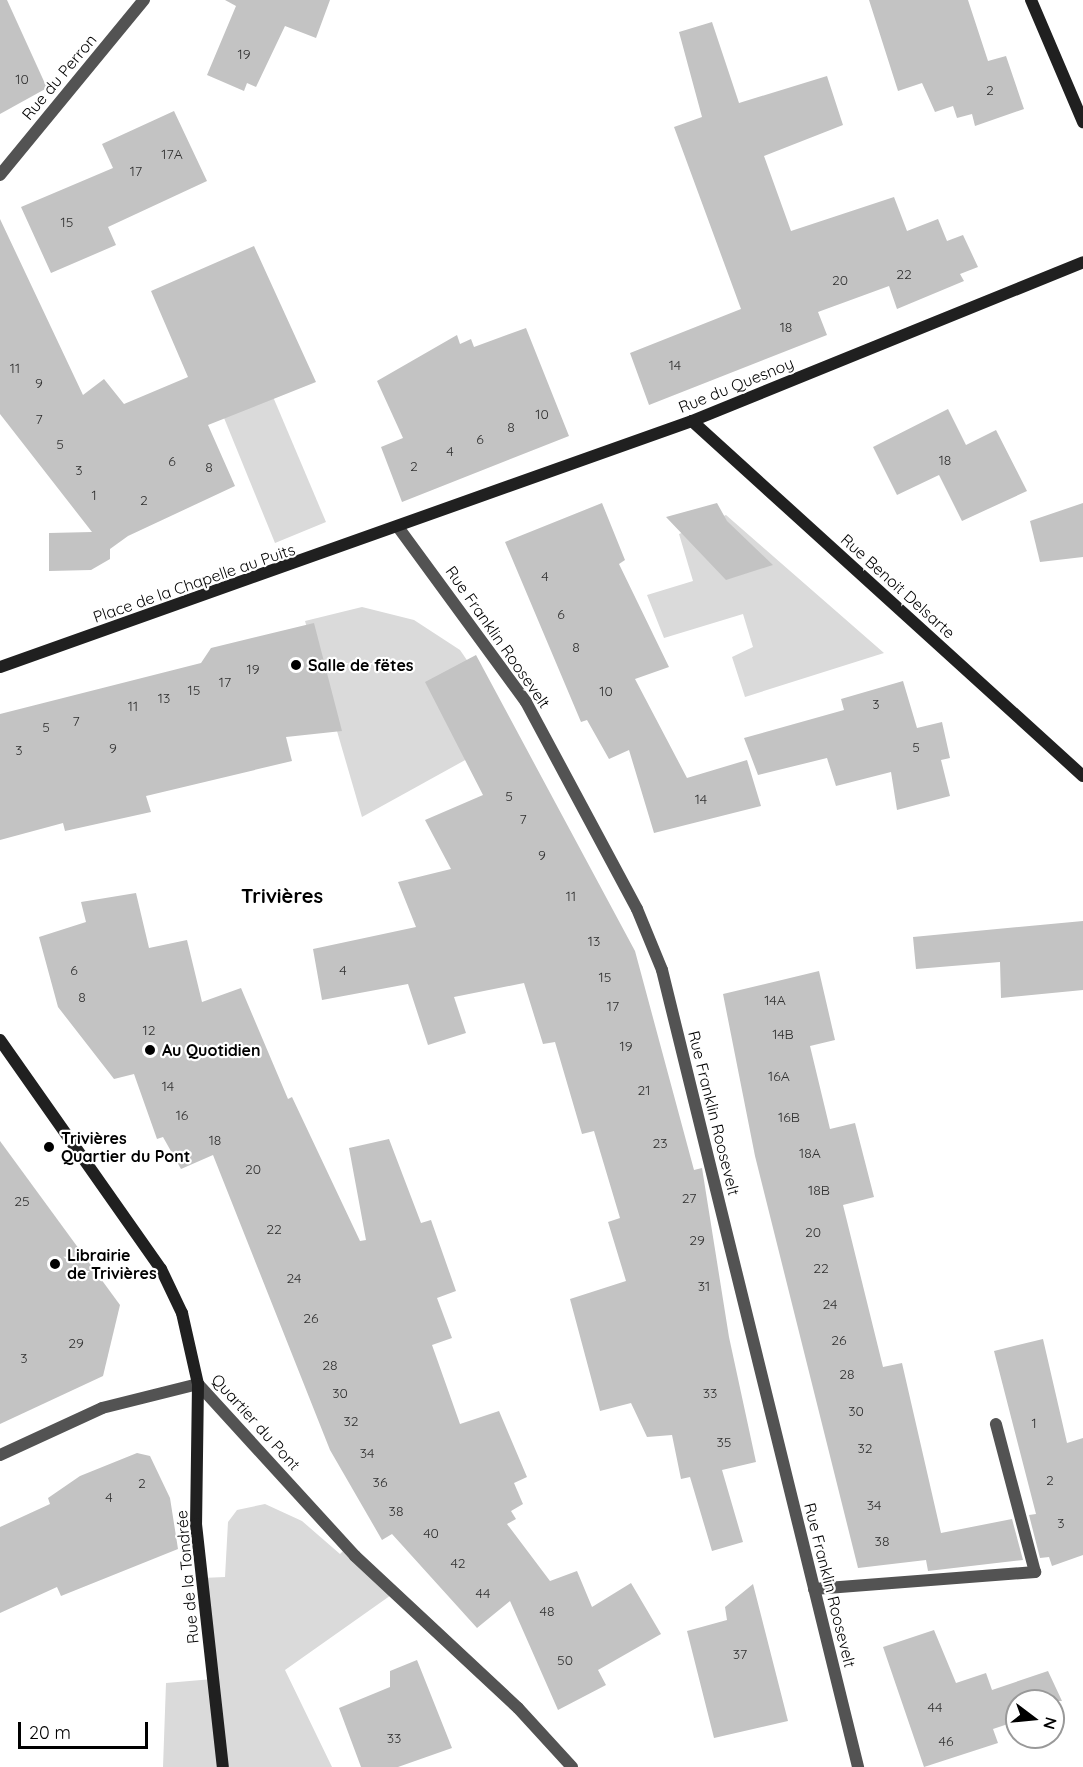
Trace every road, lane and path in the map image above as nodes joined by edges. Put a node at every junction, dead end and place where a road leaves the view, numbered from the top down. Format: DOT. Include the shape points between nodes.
graph roads {
  1 [pos="144,0"];
  2 [pos="1031,0"];
  3 [pos="1083,122"];
  4 [pos="0,175"];
  5 [pos="1083,262"];
  6 [pos="692,421"];
  7 [pos="398,527"];
  8 [pos="0,667"];
  9 [pos="1083,776"];
  10 [pos="0,1040"];
  11 [pos="198,1384"];
  12 [pos="996,1424"];
  13 [pos="0,1455"];
  14 [pos="814,1589"];
  15 [pos="223,1767"];
  16 [pos="572,1767"];
  17 [pos="858,1767"];
  1 -- 4 [label="street, Rue du Perron"];
  2 -- 3 [label="street"];
  5 -- 6 [label="street, Rue du Quesnoy"];
  6 -- 7 [label="street, Rue du Quesnoy"];
  6 -- 9 [label="street, Rue Benoit Delsarte"];
  7 -- 8 [label="street, Place de la Chapelle au Puits"];
  7 -- 14 [label="street, Rue Franklin Roosevelt" via="526,702 637,909 662,970"];
  10 -- 11 [label="street, Quartier du Pont" via="161,1269 182,1313"];
  11 -- 13 [label="street" via="102,1408"];
  11 -- 15 [label="street, Rue de la Tondrée" via="196,1524"];
  11 -- 16 [label="street, Quartier du Pont" via="355,1556 518,1708"];
  12 -- 14 [label="street" via="1035,1572"];
  14 -- 17 [label="street, Rue Franklin Roosevelt"];
}
